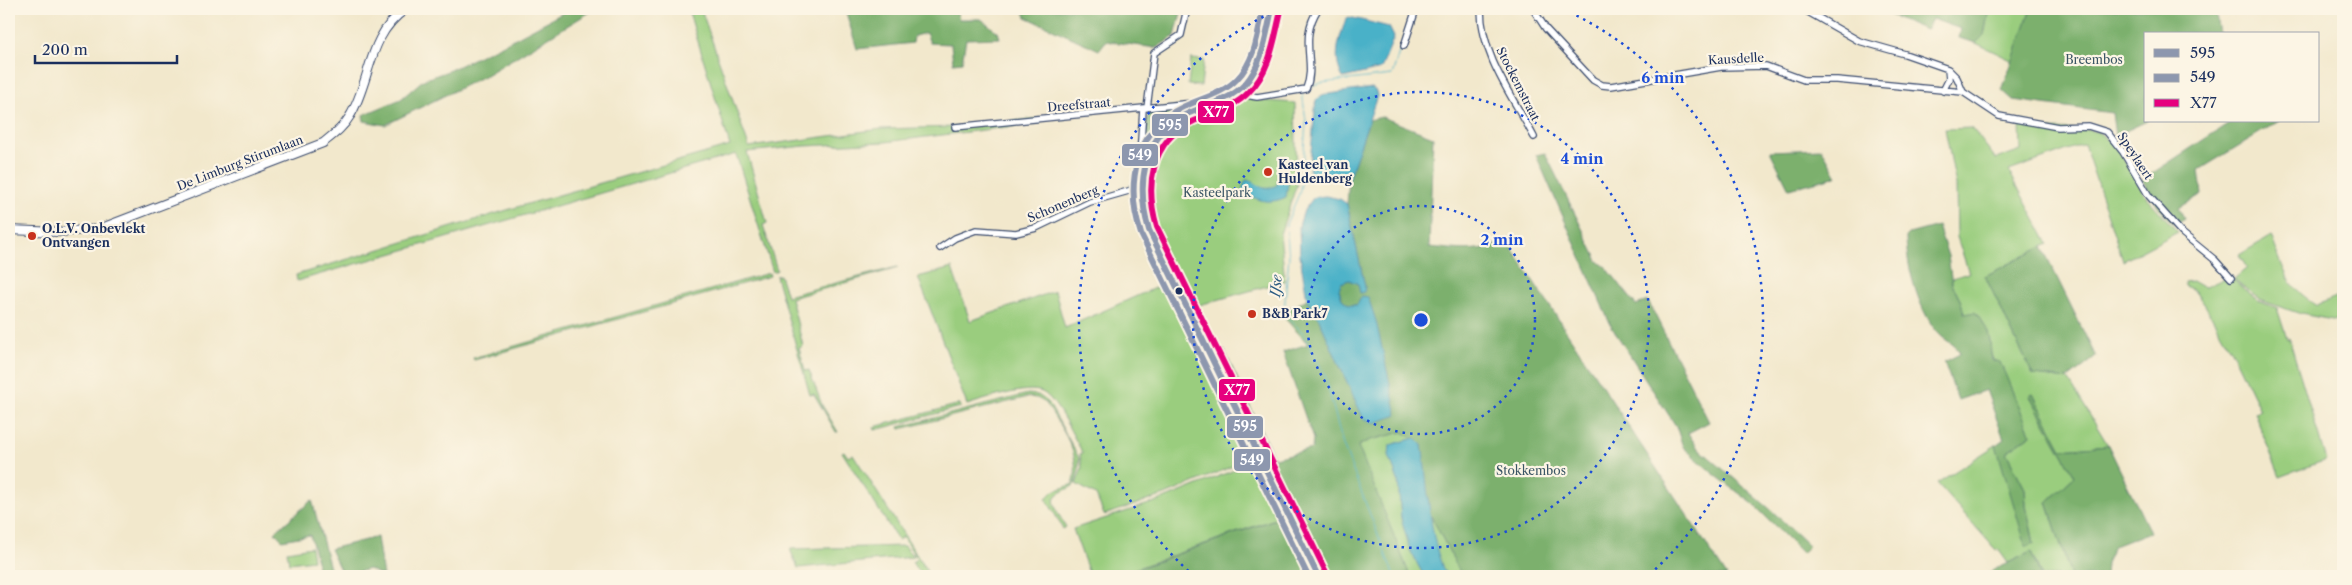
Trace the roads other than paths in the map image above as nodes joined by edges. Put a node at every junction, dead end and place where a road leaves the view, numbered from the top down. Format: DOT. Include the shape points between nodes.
graph roads {
  1 [pos="406,9"];
  2 [pos="1187,9"];
  3 [pos="1272,9"];
  4 [pos="1318,9"];
  5 [pos="1416,9"];
  6 [pos="1481,9"];
  7 [pos="1533,9"];
  8 [pos="1802,9"];
  9 [pos="1404,46"];
  10 [pos="1948,69"];
  11 [pos="1238,90"];
  12 [pos="1943,90"];
  13 [pos="1963,92"];
  14 [pos="1145,108"];
  15 [pos="1202,110"];
  16 [pos="955,126"];
  17 [pos="1534,137"];
  18 [pos="1138,154"];
  19 [pos="1147,157"];
  20 [pos="9,230"];
  21 [pos="940,248"];
  22 [pos="2231,278"];
  23 [pos="1318,576"];
  1 -- 20 [label="main road, De Limburg Stirumlaan" via="382,34 351,115 340,130 323,143 99,229 66,232"];
  2 -- 14 [label="street" via="1181,35 1154,53"];
  3 -- 11 [label="main road" via="1258,61 1252,75"];
  4 -- 11 [label="street" via="1308,29 1307,86 1302,90 1257,97"];
  5 -- 9 [label="street"];
  6 -- 17 [label="street, Stockemstraat" via="1491,57"];
  7 -- 12 [label="street, Kausdelle" via="1546,30 1593,80 1602,85 1721,67 1756,66 1769,67 1804,80"];
  8 -- 10 [label="street" via="1859,41"];
  10 -- 12 [label="street" via="1949,79"];
  10 -- 13 [label="street, Speylaert" via="1957,78"];
  11 -- 15 [label="main road"];
  12 -- 13 [label="street"];
  13 -- 22 [label="street, Speylaert" via="2005,119 2058,127 2088,126 2107,132 2149,196"];
  14 -- 15 [label="street, Dreefstraat" via="1193,102"];
  14 -- 16 [label="street, Dreefstraat"];
  14 -- 18 [label="street"];
  15 -- 19 [label="main road" via="1171,125"];
  18 -- 19 [label="street"];
  18 -- 21 [label="street, Schonenberg" via="1132,190 1090,202 1036,228 1016,233 976,230"];
  19 -- 23 [label="main road" via="1140,188 1142,210 1149,230"];
}
